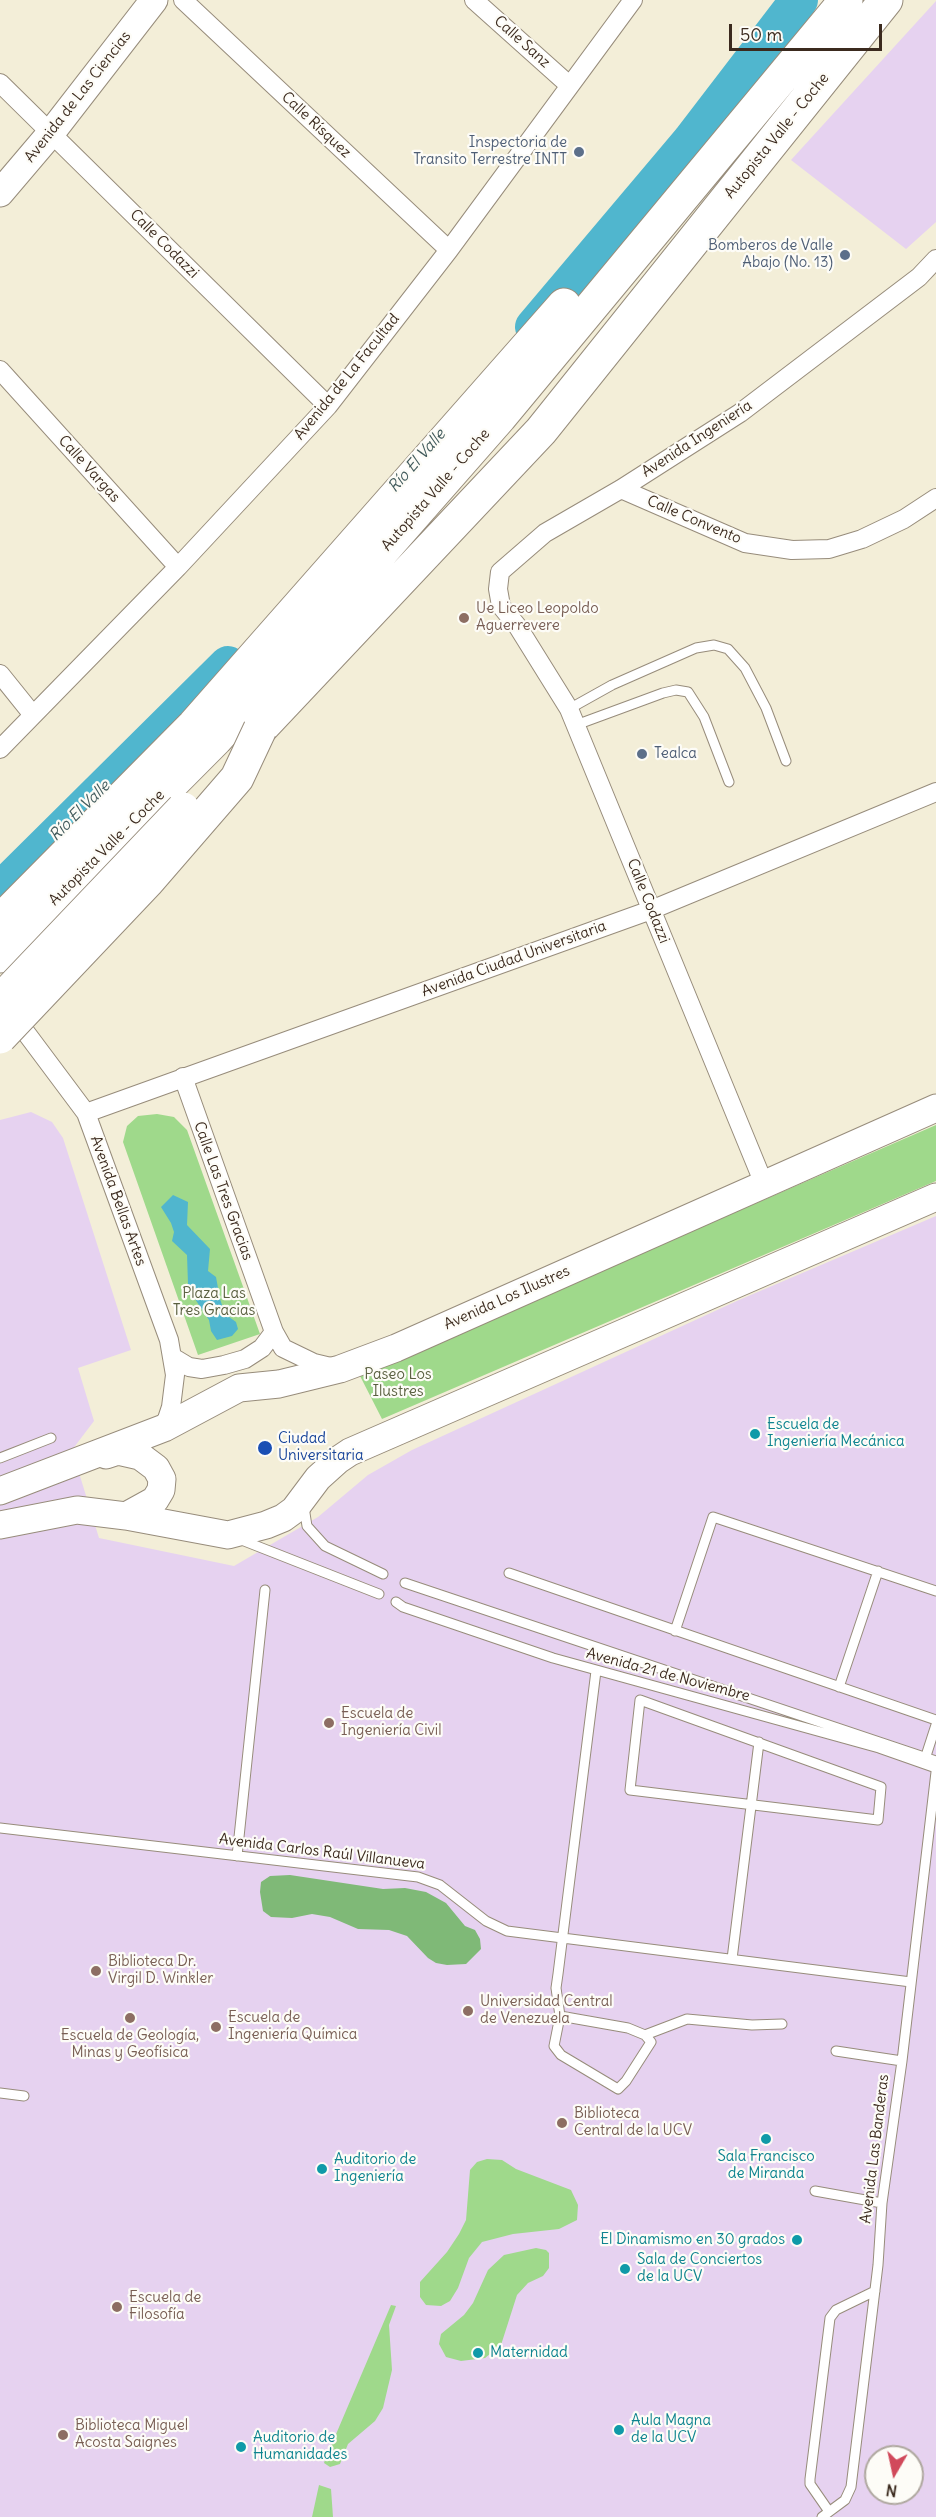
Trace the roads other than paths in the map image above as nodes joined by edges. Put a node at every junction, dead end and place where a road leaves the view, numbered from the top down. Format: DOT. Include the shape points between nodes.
graph roads {
  1 [pos="154,0"];
  2 [pos="183,0"];
  3 [pos="474,0"];
  4 [pos="633,0"];
  5 [pos="824,0"];
  6 [pos="846,0"];
  7 [pos="886,0"];
  8 [pos="0,82"];
  9 [pos="569,85"];
  10 [pos="51,133"];
  11 [pos="0,193"];
  12 [pos="449,250"];
  13 [pos="936,259"];
  14 [pos="0,370"];
  15 [pos="328,406"];
  16 [pos="488,412"];
  17 [pos="621,489"];
  18 [pos="936,498"];
  19 [pos="178,567"];
  20 [pos="518,627"];
  21 [pos="0,674"];
  22 [pos="33,716"];
  23 [pos="573,717"];
  24 [pos="260,729"];
  25 [pos="0,748"];
  26 [pos="786,761"];
  27 [pos="729,782"];
  28 [pos="936,792"];
  29 [pos="651,910"];
  30 [pos="0,921"];
  31 [pos="0,956"];
  32 [pos="0,999"];
  33 [pos="0,1037"];
  34 [pos="183,1077"];
  35 [pos="936,1108"];
  36 [pos="86,1113"];
  37 [pos="764,1184"];
  38 [pos="936,1197"];
  39 [pos="274,1332"];
  40 [pos="174,1358"];
  41 [pos="340,1369"];
  42 [pos="164,1428"];
  43 [pos="51,1438"];
  44 [pos="0,1458"];
  45 [pos="71,1464"];
  46 [pos="0,1491"];
  47 [pos="304,1497"];
  48 [pos="126,1516"];
  49 [pos="0,1525"];
  50 [pos="228,1535"];
  51 [pos="878,1572"];
  52 [pos="509,1573"];
  53 [pos="383,1574"];
  54 [pos="405,1583"];
  55 [pos="265,1590"];
  56 [pos="936,1591"];
  57 [pos="379,1594"];
  58 [pos="396,1602"];
  59 [pos="675,1631"];
  60 [pos="596,1671"];
  61 [pos="839,1687"];
  62 [pos="936,1720"];
  63 [pos="936,1725"];
  64 [pos="759,1742"];
  65 [pos="925,1760"];
  66 [pos="936,1761"];
  67 [pos="936,1770"];
  68 [pos="751,1805"];
  69 [pos="0,1828"];
  70 [pos="237,1856"];
  71 [pos="562,1939"];
  72 [pos="732,1959"];
  73 [pos="911,1982"];
  74 [pos="560,2016"];
  75 [pos="782,2024"];
  76 [pos="645,2035"];
  77 [pos="836,2051"];
  78 [pos="902,2061"];
  79 [pos="0,2093"];
  80 [pos="24,2096"];
  81 [pos="815,2191"];
  82 [pos="882,2203"];
  83 [pos="875,2291"];
  84 [pos="825,2514"];
  1 -- 10 [label="main road, Avenida de Las Ciencias"];
  2 -- 12 [label="street, Calle Rísquez"];
  3 -- 9 [label="street, Calle Sanz"];
  4 -- 9 [label="street, Avenida de La Facultad"];
  5 -- 16 [label="highway, Autopista Valle - Coche"];
  6 -- 16 [label="highway, Autopista Valle - Coche"];
  7 -- 24 [label="highway, Autopista Valle - Coche" via="541,431"];
  8 -- 10 [label="street, Calle Codazzi"];
  9 -- 12 [label="street, Avenida de La Facultad"];
  10 -- 11 [label="main road, Avenida de Las Ciencias"];
  10 -- 15 [label="street, Calle Codazzi"];
  12 -- 15 [label="street, Avenida de La Facultad"];
  13 -- 17 [label="street, Avenida Ingeniería" via="919,277 740,413"];
  14 -- 19 [label="street, Calle Vargas"];
  15 -- 19 [label="street, Avenida de La Facultad"];
  16 -- 30 [label="highway, Autopista Valle - Coche" via="194,725"];
  16 -- 31 [label="highway, Autopista Valle - Coche" via="224,730"];
  17 -- 18 [label="street, Calle Convento" via="745,543 792,550 829,549 862,539"];
  17 -- 20 [label="street, Avenida Ingeniería" via="545,533 500,572 501,606"];
  19 -- 22 [label="street, Avenida de La Facultad"];
  20 -- 23 [label="street, Calle Codazzi"];
  21 -- 22 [label="street"];
  22 -- 25 [label="street, Avenida de La Facultad"];
  23 -- 26 [label="lane" via="612,685 696,648 714,645 728,649 745,668 766,708"];
  23 -- 27 [label="lane" via="676,690 688,692 704,717"];
  23 -- 29 [label="street, Calle Codazzi"];
  24 -- 32 [label="highway, Autopista Valle - Coche, bridge"];
  24 -- 33 [label="highway, bridge" via="237,778 147,882"];
  28 -- 29 [label="street, Avenida Ciudad Universitaria"];
  29 -- 34 [label="street, Avenida Ciudad Universitaria"];
  29 -- 37 [label="street, Calle Codazzi"];
  32 -- 36 [label="street, Avenida Bellas Artes"];
  34 -- 36 [label="street, Avenida Ciudad Universitaria"];
  34 -- 39 [label="street, Calle Las Tres Gracias"];
  35 -- 37 [label="main road, Avenida Los Ilustres"];
  36 -- 40 [label="street, Avenida Bellas Artes"];
  37 -- 41 [label="main road, Avenida Los Ilustres" via="396,1348"];
  38 -- 47 [label="main road" via="350,1452 318,1478"];
  39 -- 40 [label="street" via="262,1348 245,1359 224,1365 202,1369"];
  39 -- 41 [label="street, Calle Las Tres Gracias" via="283,1348 298,1357"];
  40 -- 42 [label="street, Avenida Bellas Artes" via="174,1390"];
  41 -- 42 [label="main road, Avenida Los Ilustres" via="279,1384 239,1388"];
  42 -- 45 [label="main road, Avenida Los Ilustres"];
  43 -- 44 [label="lane"];
  45 -- 46 [label="main road"];
  45 -- 48 [label="main road" via="118,1451 140,1456 156,1468 162,1479 159,1495 146,1507"];
  47 -- 50 [label="main road" via="283,1518"];
  47 -- 53 [label="lane" via="307,1526 315,1537 343,1556"];
  48 -- 49 [label="main road" via="77,1510"];
  48 -- 50 [label="main road"];
  50 -- 57 [label="lane"];
  51 -- 56 [label="lane"];
  51 -- 59 [label="lane" via="713,1516"];
  51 -- 61 [label="lane"];
  52 -- 59 [label="lane"];
  54 -- 65 [label="lane, Avenida 21 de Noviembre"];
  55 -- 70 [label="lane"];
  58 -- 60 [label="lane, Avenida 21 de Noviembre"];
  59 -- 61 [label="lane"];
  60 -- 65 [label="lane, Avenida 21 de Noviembre"];
  60 -- 71 [label="lane"];
  61 -- 62 [label="lane"];
  63 -- 65 [label="lane"];
  64 -- 68 [label="lane"];
  64 -- 68 [label="lane" via="881,1787 878,1820"];
  64 -- 68 [label="lane" via="640,1700 630,1790"];
  65 -- 66 [label="lane, Avenida 21 de Noviembre"];
  65 -- 67 [label="lane, Avenida 21 de Noviembre"];
  67 -- 73 [label="lane, Avenida Las Banderas"];
  68 -- 72 [label="lane"];
  69 -- 70 [label="lane, Avenida Carlos Raúl Villanueva"];
  70 -- 71 [label="lane, Avenida Carlos Raúl Villanueva" via="418,1877 448,1891 495,1927"];
  71 -- 72 [label="lane, Avenida Carlos Raúl Villanueva"];
  71 -- 74 [label="lane" via="556,1988"];
  72 -- 73 [label="lane, Avenida Carlos Raúl Villanueva"];
  73 -- 78 [label="lane, Avenida Las Banderas"];
  74 -- 76 [label="lane" via="628,2028"];
  74 -- 76 [label="lane" via="554,2046 561,2055 618,2089 651,2042"];
  75 -- 76 [label="lane" via="687,2019"];
  77 -- 78 [label="lane"];
  78 -- 82 [label="lane, Avenida Las Banderas"];
  79 -- 80 [label="lane"];
  81 -- 82 [label="lane"];
  82 -- 83 [label="lane, Avenida Las Banderas"];
  83 -- 84 [label="lane, Avenida Las Banderas" via="851,2487 845,2500"];
  83 -- 84 [label="lane" via="836,2310 830,2318 810,2479"];
}
